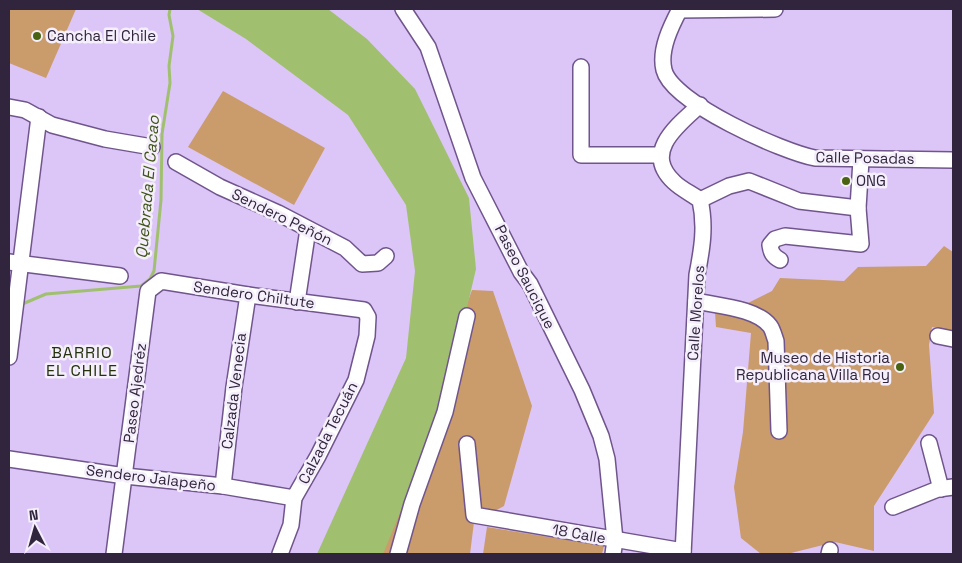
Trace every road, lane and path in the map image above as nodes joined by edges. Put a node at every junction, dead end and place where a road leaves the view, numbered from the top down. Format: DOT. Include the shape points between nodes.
graph roads {
  1 [pos="402,9"];
  2 [pos="775,9"];
  3 [pos="680,10"];
  4 [pos="582,67"];
  5 [pos="700,106"];
  6 [pos="9,107"];
  7 [pos="39,117"];
  8 [pos="152,148"];
  9 [pos="660,155"];
  10 [pos="861,160"];
  11 [pos="953,160"];
  12 [pos="176,162"];
  13 [pos="700,200"];
  14 [pos="858,208"];
  15 [pos="308,229"];
  16 [pos="386,256"];
  17 [pos="780,260"];
  18 [pos="14,263"];
  19 [pos="120,276"];
  20 [pos="148,291"];
  21 [pos="248,295"];
  22 [pos="696,301"];
  23 [pos="296,302"];
  24 [pos="364,310"];
  25 [pos="467,316"];
  26 [pos="9,357"];
  27 [pos="779,431"];
  28 [pos="929,443"];
  29 [pos="467,444"];
  30 [pos="9,459"];
  31 [pos="125,476"];
  32 [pos="222,486"];
  33 [pos="947,488"];
  34 [pos="294,498"];
  35 [pos="894,506"];
  36 [pos="614,547"];
  37 [pos="683,553"];
  38 [pos="114,554"];
  39 [pos="280,554"];
  40 [pos="398,554"];
  1 -- 36 [label="street, Paseo Saucique" via="428,47 473,178 530,284 601,436 607,459"];
  2 -- 3 [label="street"];
  3 -- 5 [label="street, Calle Posadas" via="669,31 662,61 664,72 669,83"];
  4 -- 9 [label="street" via="581,156"];
  5 -- 9 [label="street" via="676,127 662,146"];
  5 -- 10 [label="street, Calle Posadas" via="729,124 800,156"];
  6 -- 7 [label="street"];
  7 -- 8 [label="street" via="52,125"];
  7 -- 18 [label="street"];
  9 -- 13 [label="street" via="664,169 674,182"];
  10 -- 11 [label="street, Calle Posadas"];
  10 -- 14 [label="street"];
  12 -- 15 [label="street, Sendero Peñón" via="220,188"];
  13 -- 14 [label="street" via="729,186 749,181 799,201"];
  13 -- 22 [label="street, Calle Morelos" via="704,235"];
  14 -- 17 [label="street" via="861,244 785,236 770,244 771,252"];
  15 -- 16 [label="street, Sendero Peñón" via="345,248 362,264 378,263"];
  15 -- 23 [label="street"];
  18 -- 19 [label="street"];
  18 -- 26 [label="street" via="16,297"];
  20 -- 21 [label="street, Sendero Chiltute" via="161,280"];
  20 -- 31 [label="street, Paseo Ajedréz"];
  21 -- 23 [label="street, Sendero Chiltute"];
  21 -- 32 [label="street, Calzada Venecia"];
  22 -- 27 [label="street" via="759,316 771,327 776,341"];
  22 -- 37 [label="street, Calle Morelos"];
  23 -- 24 [label="street, Sendero Chiltute"];
  24 -- 34 [label="street, Calzada Tecuán" via="368,317 367,336 356,380"];
  25 -- 40 [label="street" via="445,412"];
  28 -- 33 [label="street"];
  29 -- 36 [label="street, 18 Calle" via="474,515"];
  30 -- 31 [label="street, Sendero Jalapeño"];
  31 -- 32 [label="street, Sendero Jalapeño"];
  31 -- 38 [label="street, Paseo Ajedréz"];
  32 -- 34 [label="street, Sendero Jalapeño"];
  33 -- 35 [label="street"];
  34 -- 39 [label="street, Calzada Tecuán" via="291,525"];
  36 -- 37 [label="street, 18 Calle"];
}
